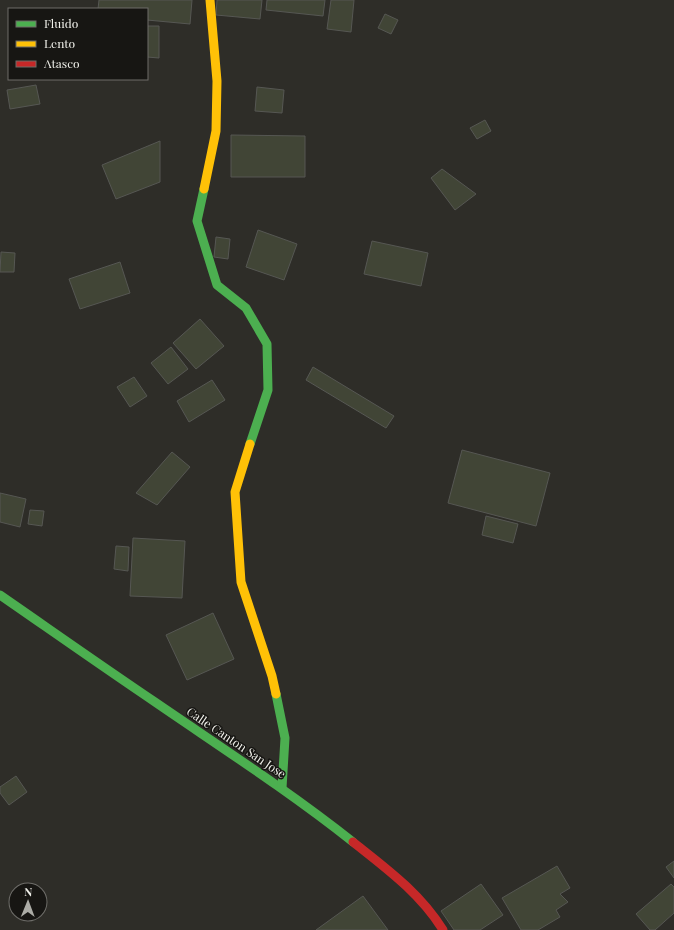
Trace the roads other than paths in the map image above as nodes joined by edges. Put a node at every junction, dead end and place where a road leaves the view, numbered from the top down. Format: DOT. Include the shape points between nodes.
graph roads {
  1 [pos="210,0"];
  2 [pos="0,595"];
  3 [pos="282,788"];
  4 [pos="443,930"];
  1 -- 3 [label="street" via="217,80 216,131 197,221 217,285 246,308 268,344 268,390 235,492 241,582 272,676 285,738"];
  2 -- 3 [label="street, Calle Canton San Jose"];
  3 -- 4 [label="street, Calle Canton San Jose" via="418,896"];
}
